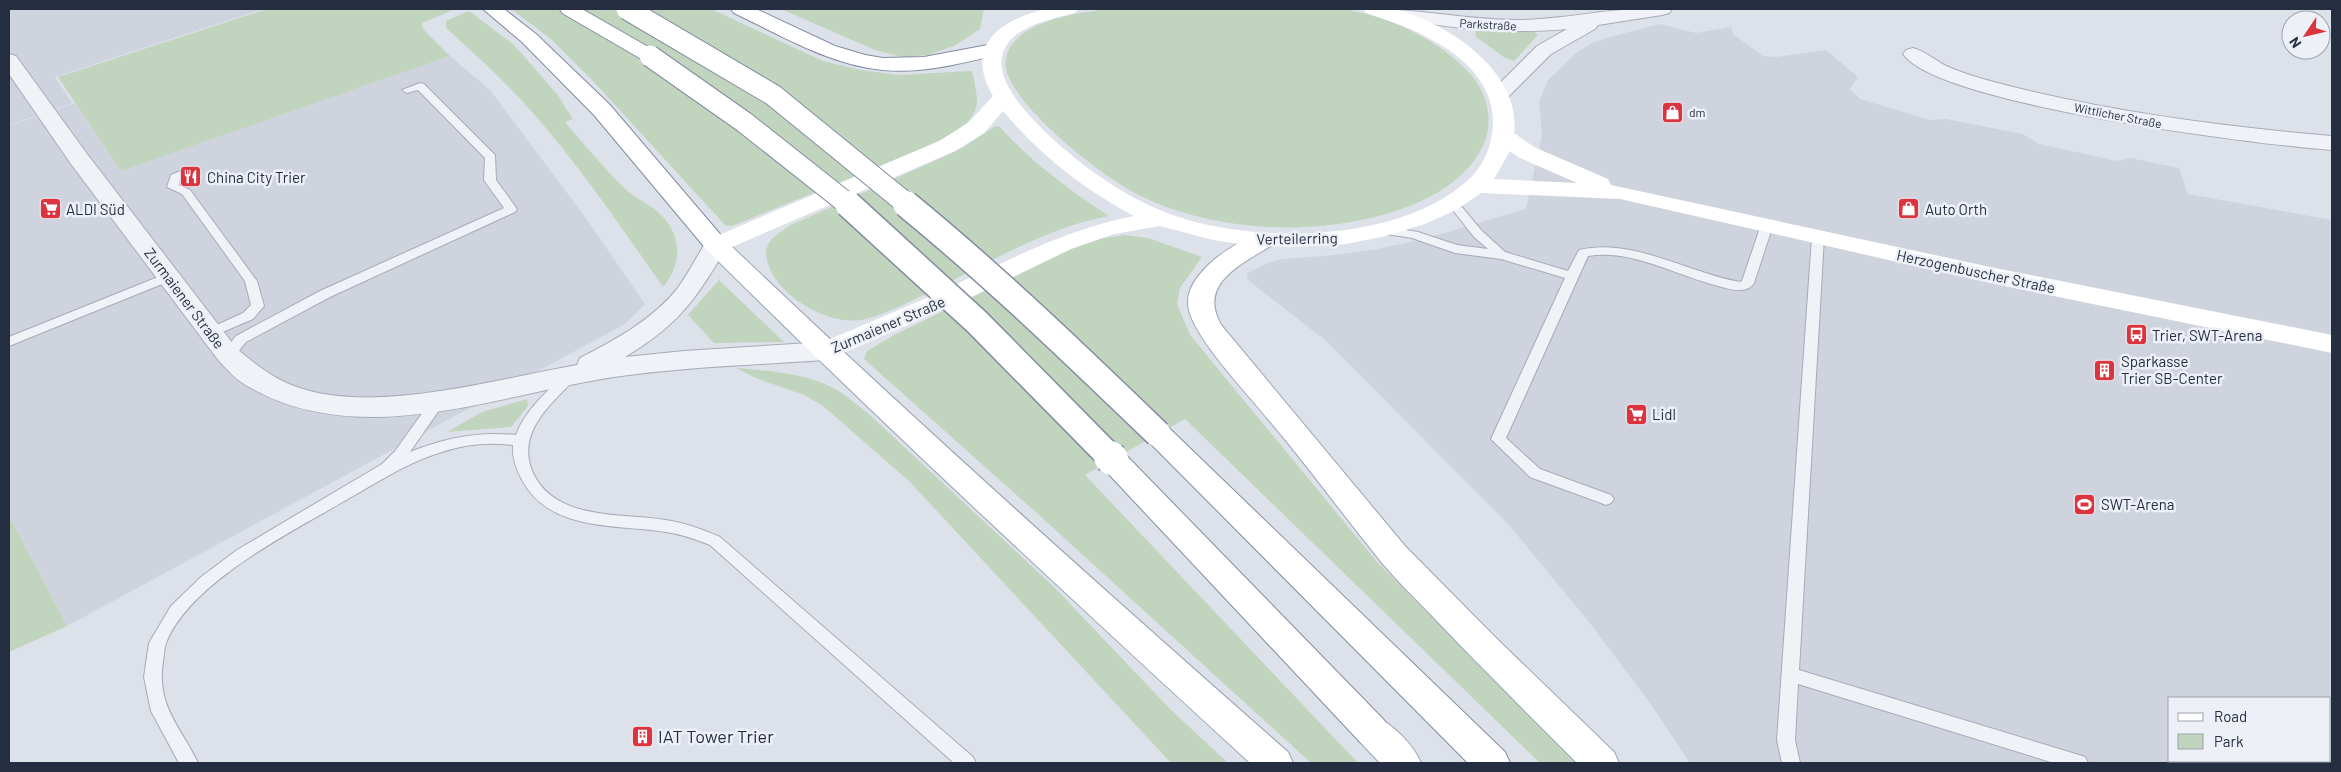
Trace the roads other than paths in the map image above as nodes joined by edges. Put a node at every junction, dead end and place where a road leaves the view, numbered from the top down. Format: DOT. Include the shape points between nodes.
graph roads {
  1 [pos="492,9"];
  2 [pos="569,9"];
  3 [pos="627,9"];
  4 [pos="741,9"];
  5 [pos="1068,9"];
  6 [pos="1375,9"];
  7 [pos="1662,9"];
  8 [pos="1600,19"];
  9 [pos="993,50"];
  10 [pos="1913,54"];
  11 [pos="9,60"];
  12 [pos="407,90"];
  13 [pos="1501,93"];
  14 [pos="1003,98"];
  15 [pos="1505,137"];
  16 [pos="2332,143"];
  17 [pos="185,172"];
  18 [pos="1474,186"];
  19 [pos="1620,192"];
  20 [pos="1452,202"];
  21 [pos="1160,219"];
  22 [pos="1767,225"];
  23 [pos="1382,230"];
  24 [pos="1818,237"];
  25 [pos="1263,240"];
  26 [pos="716,245"];
  27 [pos="1502,255"];
  28 [pos="1572,276"];
  29 [pos="168,277"];
  30 [pos="210,333"];
  31 [pos="9,342"];
  32 [pos="2332,344"];
  33 [pos="825,351"];
  34 [pos="228,355"];
  35 [pos="571,375"];
  36 [pos="438,400"];
  37 [pos="521,441"];
  38 [pos="387,468"];
  39 [pos="1606,499"];
  40 [pos="1791,675"];
  41 [pos="189,763"];
  42 [pos="967,763"];
  43 [pos="1275,763"];
  44 [pos="1403,763"];
  45 [pos="1492,763"];
  46 [pos="1601,763"];
  47 [pos="1791,763"];
  48 [pos="2079,763"];
  1 -- 26 [label="main road" via="529,38 602,110"];
  2 -- 44 [label="main road, bridge" via="685,79 762,134 911,259 1010,354"];
  3 -- 45 [label="main road, bridge" via="773,95 949,239 1158,434"];
  4 -- 9 [label="main road" via="815,44 863,61 909,64"];
  5 -- 9 [label="main road" via="1007,24"];
  6 -- 8 [label="street, Parkstraße" via="1436,20 1495,25"];
  6 -- 13 [label="main road, Verteilerring" via="1410,20 1460,49 1482,67"];
  7 -- 8 [label="street, Parkstraße"];
  8 -- 13 [label="street, Parkstraße" via="1544,50"];
  9 -- 14 [label="main road, Verteilerring" via="994,84"];
  10 -- 16 [label="street, Wittlicher Straße" via="1935,67 1977,83 2099,112 2224,133"];
  11 -- 29 [label="street, Zurmaiener Straße"];
  12 -- 34 [label="lane" via="420,86 481,144 491,156 490,180 511,209 325,294 241,339"];
  13 -- 15 [label="main road, Verteilerring" via="1506,109"];
  14 -- 21 [label="main road, Verteilerring" via="1044,143 1078,171 1118,199"];
  14 -- 26 [label="main road" via="976,128 947,146"];
  15 -- 18 [label="main road, Verteilerring" via="1496,162"];
  15 -- 19 [label="main road, Herzogenbuscher Straße" via="1526,152"];
  17 -- 30 [label="lane" via="175,177 173,187 186,192 251,281 258,306 248,316"];
  18 -- 19 [label="main road, Herzogenbuscher Straße"];
  18 -- 20 [label="main road, Verteilerring"];
  19 -- 22 [label="main road, Herzogenbuscher Straße"];
  20 -- 23 [label="main road, Verteilerring" via="1424,216"];
  20 -- 27 [label="lane" via="1478,234"];
  21 -- 25 [label="main road, Verteilerring" via="1197,230"];
  21 -- 33 [label="main road, Zurmaiener Straße" via="1112,227 1056,245 930,306"];
  22 -- 24 [label="main road, Herzogenbuscher Straße"];
  22 -- 28 [label="lane" via="1746,285 1735,285 1595,249 1583,253"];
  23 -- 25 [label="main road, Verteilerring" via="1343,237"];
  23 -- 27 [label="lane" via="1414,235 1461,250"];
  24 -- 32 [label="main road, Herzogenbuscher Straße"];
  24 -- 40 [label="lane"];
  25 -- 46 [label="main road" via="1226,264 1208,283 1200,299 1205,318 1219,342 1394,555"];
  26 -- 33 [label="main road"];
  26 -- 35 [label="street, Zurmaiener Straße" via="682,299 665,316 626,346"];
  27 -- 28 [label="lane"];
  28 -- 39 [label="lane" via="1498,439 1535,473"];
  29 -- 30 [label="street, Zurmaiener Straße"];
  29 -- 31 [label="lane"];
  30 -- 34 [label="street, Zurmaiener Straße"];
  33 -- 35 [label="street, Zurmaiener Straße" via="702,358"];
  33 -- 43 [label="main road" via="1047,558"];
  34 -- 36 [label="street, Zurmaiener Straße" via="253,378 313,401 368,407"];
  35 -- 36 [label="street, Zurmaiener Straße"];
  35 -- 37 [label="lane, Zurmaiener Straße" via="536,414"];
  36 -- 38 [label="lane" via="400,455"];
  37 -- 38 [label="lane" via="489,437 461,441"];
  37 -- 42 [label="lane" via="527,479 546,500 561,509 592,518 683,528 715,541"];
  38 -- 41 [label="lane" via="242,555 185,600 168,621 158,637 151,676 162,717"];
  40 -- 47 [label="lane" via="1786,740"];
  40 -- 48 [label="lane"];
}
